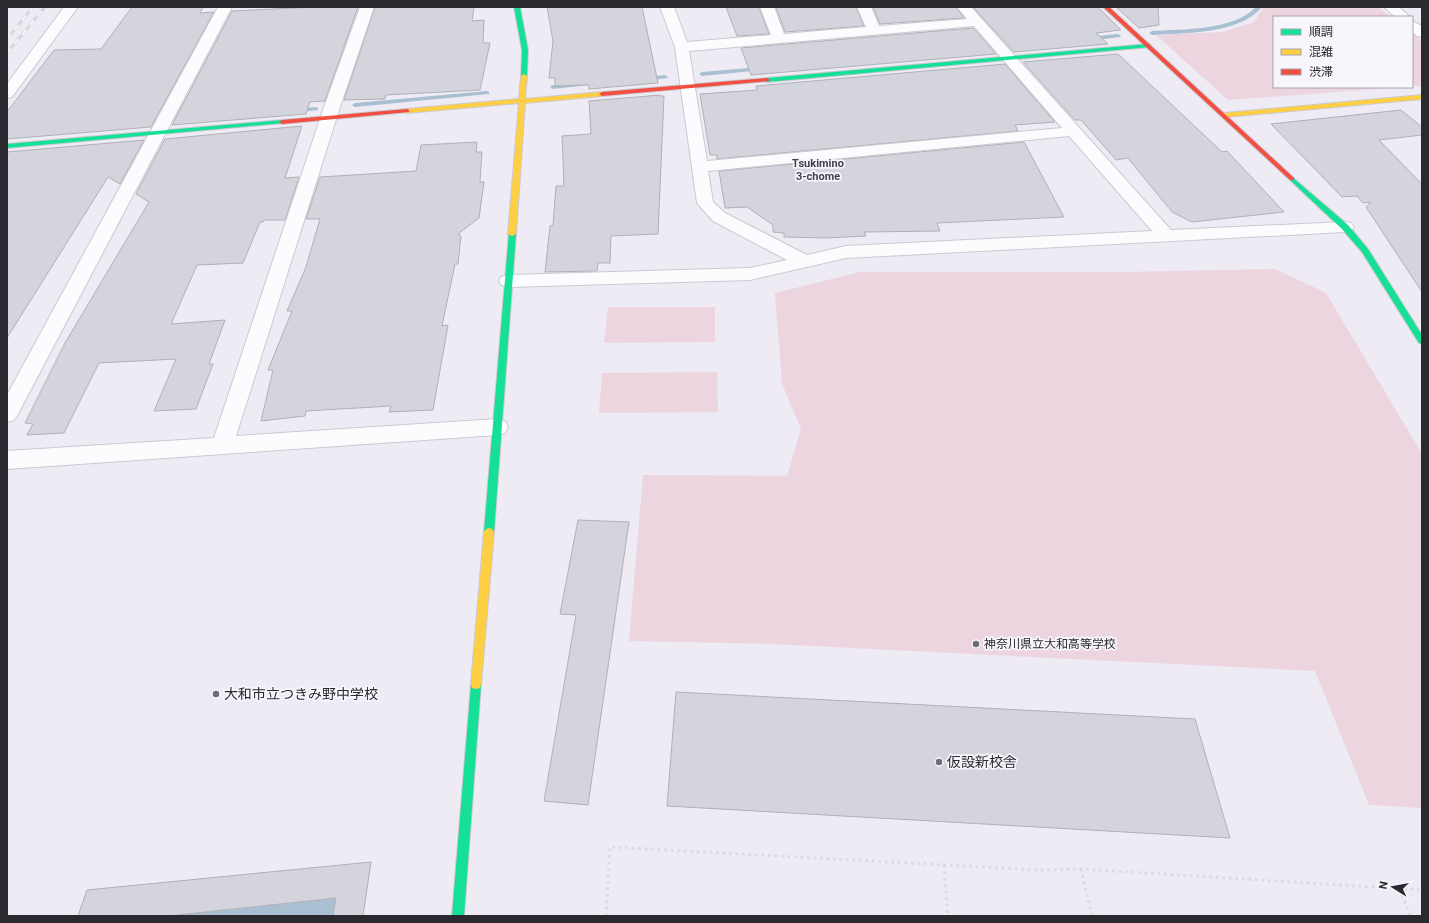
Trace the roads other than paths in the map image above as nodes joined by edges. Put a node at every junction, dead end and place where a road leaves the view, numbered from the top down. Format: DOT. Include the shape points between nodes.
graph roads {
  1 [pos="71,7"];
  2 [pos="225,7"];
  3 [pos="367,7"];
  4 [pos="517,7"];
  5 [pos="667,7"];
  6 [pos="767,7"];
  7 [pos="864,7"];
  8 [pos="964,7"];
  9 [pos="1106,7"];
  10 [pos="1391,7"];
  11 [pos="1402,16"];
  12 [pos="977,22"];
  13 [pos="1413,25"];
  14 [pos="874,30"];
  15 [pos="1422,33"];
  16 [pos="779,38"];
  17 [pos="1148,46"];
  18 [pos="682,47"];
  19 [pos="1009,59"];
  20 [pos="687,86"];
  21 [pos="7,94"];
  22 [pos="1422,97"];
  23 [pos="523,101"];
  24 [pos="1226,115"];
  25 [pos="329,118"];
  26 [pos="1074,131"];
  27 [pos="158,133"];
  28 [pos="7,146"];
  29 [pos="699,168"];
  30 [pos="1345,227"];
  31 [pos="1166,236"];
  32 [pos="804,261"];
  33 [pos="508,281"];
  34 [pos="1422,341"];
  35 [pos="7,414"];
  36 [pos="497,427"];
  37 [pos="222,445"];
  38 [pos="7,460"];
  39 [pos="458,916"];
  1 -- 21 [label="street"];
  2 -- 27 [label="street"];
  3 -- 25 [label="street"];
  4 -- 23 [label="street" via="525,50"];
  5 -- 18 [label="street"];
  6 -- 16 [label="street"];
  7 -- 14 [label="street"];
  8 -- 12 [label="street"];
  9 -- 17 [label="street"];
  10 -- 11 [label="street"];
  12 -- 14 [label="street"];
  12 -- 19 [label="street"];
  13 -- 15 [label="street"];
  14 -- 16 [label="street"];
  16 -- 18 [label="street"];
  17 -- 19 [label="street"];
  17 -- 24 [label="street"];
  18 -- 20 [label="street"];
  19 -- 20 [label="street"];
  19 -- 26 [label="street"];
  20 -- 23 [label="street"];
  20 -- 29 [label="street"];
  22 -- 24 [label="street"];
  23 -- 25 [label="street"];
  23 -- 33 [label="street"];
  24 -- 30 [label="street"];
  25 -- 27 [label="street"];
  25 -- 37 [label="street"];
  26 -- 29 [label="street"];
  26 -- 31 [label="street"];
  27 -- 28 [label="street"];
  27 -- 35 [label="street"];
  29 -- 32 [label="street" via="705,203 712,212"];
  30 -- 31 [label="street"];
  30 -- 34 [label="street" via="1365,252"];
  31 -- 32 [label="street" via="846,252"];
  32 -- 33 [label="street" via="750,274"];
  33 -- 36 [label="street"];
  36 -- 37 [label="street"];
  36 -- 39 [label="street"];
  37 -- 38 [label="street"];
}
